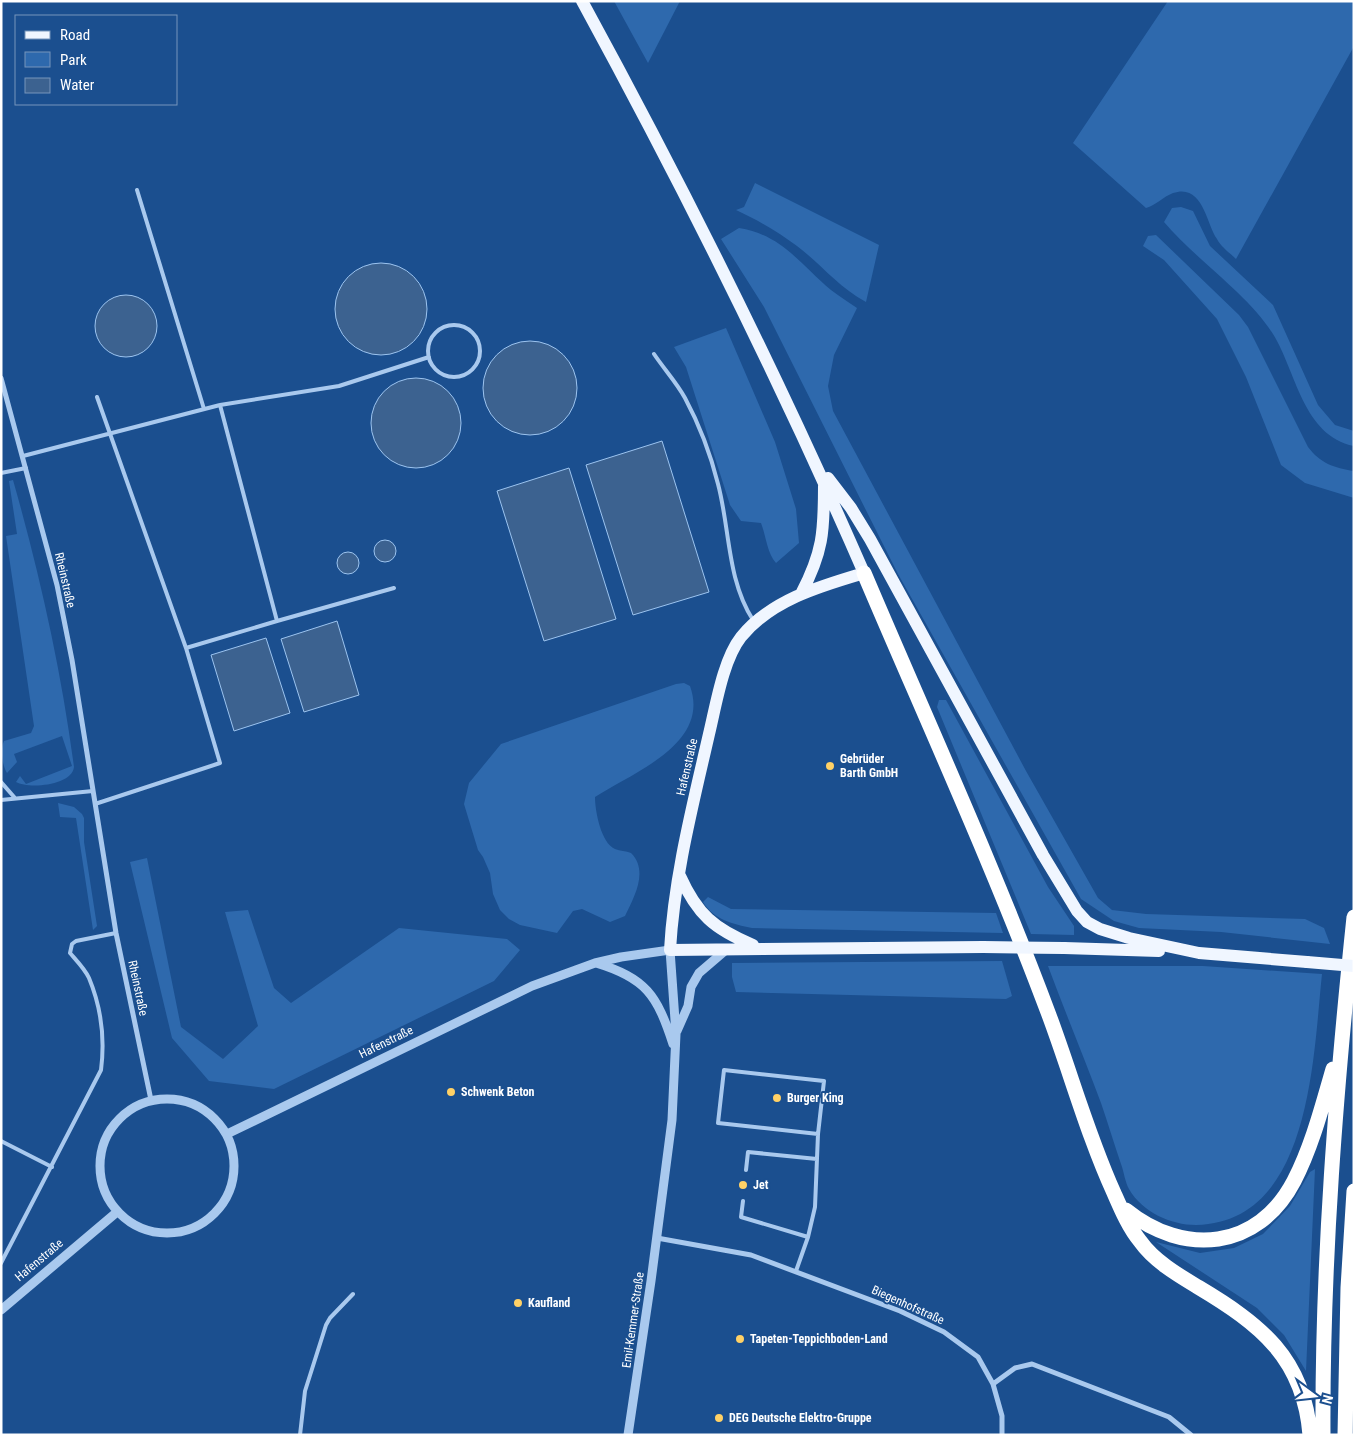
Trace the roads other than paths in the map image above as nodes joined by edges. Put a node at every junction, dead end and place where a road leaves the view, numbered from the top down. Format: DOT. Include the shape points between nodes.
graph roads {
  1 [pos="582,1"];
  2 [pos="137,190"];
  3 [pos="654,354"];
  4 [pos="429,358"];
  5 [pos="1,378"];
  6 [pos="97,397"];
  7 [pos="220,405"];
  8 [pos="204,409"];
  9 [pos="111,433"];
  10 [pos="23,456"];
  11 [pos="816,462"];
  12 [pos="26,468"];
  13 [pos="1,473"];
  14 [pos="824,481"];
  15 [pos="864,573"];
  16 [pos="394,588"];
  17 [pos="801,594"];
  18 [pos="277,621"];
  19 [pos="754,622"];
  20 [pos="186,648"];
  21 [pos="1,782"];
  22 [pos="93,791"];
  23 [pos="15,798"];
  24 [pos="1,800"];
  25 [pos="95,804"];
  26 [pos="680,876"];
  27 [pos="1354,917"];
  28 [pos="116,932"];
  29 [pos="729,948"];
  30 [pos="759,948"];
  31 [pos="670,950"];
  32 [pos="1199,953"];
  33 [pos="1308,958"];
  34 [pos="1354,958"];
  35 [pos="595,963"];
  36 [pos="1354,966"];
  37 [pos="676,1034"];
  38 [pos="1341,1043"];
  39 [pos="676,1051"];
  40 [pos="150,1100"];
  41 [pos="227,1134"];
  42 [pos="818,1134"];
  43 [pos="1,1141"];
  44 [pos="817,1159"];
  45 [pos="52,1167"];
  46 [pos="746,1170"];
  47 [pos="1354,1192"];
  48 [pos="743,1201"];
  49 [pos="1119,1204"];
  50 [pos="117,1212"];
  51 [pos="657,1238"];
  52 [pos="808,1238"];
  53 [pos="1,1263"];
  54 [pos="796,1271"];
  55 [pos="353,1294"];
  56 [pos="1,1310"];
  57 [pos="993,1384"];
  58 [pos="300,1435"];
  59 [pos="628,1435"];
  60 [pos="1002,1435"];
  61 [pos="1192,1435"];
  62 [pos="1310,1435"];
  63 [pos="1322,1435"];
  64 [pos="1345,1435"];
  1 -- 11 [label="main road" via="715,255"];
  2 -- 8 [label="lane"];
  3 -- 19 [label="lane" via="685,397 698,427 718,484 742,603"];
  4 -- 4 [label="lane" via="428,349 434,334 448,325 456,324 471,330 480,344 475,367 461,376 445,375 432,365"];
  4 -- 7 [label="lane" via="339,386"];
  5 -- 10 [label="street, Rheinstraße"];
  6 -- 9 [label="lane"];
  7 -- 8 [label="lane"];
  7 -- 18 [label="lane"];
  8 -- 9 [label="lane"];
  9 -- 10 [label="lane"];
  9 -- 20 [label="lane"];
  10 -- 12 [label="street, Rheinstraße"];
  11 -- 14 [label="main road"];
  11 -- 32 [label="main road" via="870,539 1077,911 1100,929 1150,944"];
  12 -- 13 [label="lane"];
  12 -- 22 [label="street, Rheinstraße" via="57,585"];
  14 -- 15 [label="main road"];
  14 -- 17 [label="main road" via="824,530 820,552"];
  15 -- 17 [label="main road, Hafenstraße"];
  15 -- 49 [label="highway" via="1014,927 1049,1015 1104,1172"];
  16 -- 18 [label="lane"];
  17 -- 19 [label="main road, Hafenstraße"];
  18 -- 20 [label="lane"];
  19 -- 26 [label="main road, Hafenstraße" via="734,649 720,691 690,814"];
  20 -- 25 [label="lane" via="220,764"];
  21 -- 23 [label="lane"];
  22 -- 23 [label="lane"];
  22 -- 25 [label="street, Rheinstraße"];
  23 -- 24 [label="lane"];
  25 -- 28 [label="street, Rheinstraße"];
  26 -- 30 [label="main road" via="705,918 719,929"];
  26 -- 31 [label="main road, Hafenstraße"];
  27 -- 38 [label="highway"];
  28 -- 40 [label="street, Rheinstraße"];
  28 -- 45 [label="lane" via="72,944 70,953 88,976 103,1028 104,1050 101,1070"];
  29 -- 30 [label="main road"];
  29 -- 31 [label="main road"];
  29 -- 37 [label="street" via="699,973 691,987 688,1006"];
  30 -- 32 [label="main road, bridge" via="983,947"];
  31 -- 35 [label="street, Hafenstraße"];
  31 -- 37 [label="street, Emil-Kemmer-Straße"];
  32 -- 33 [label="main road"];
  33 -- 34 [label="main road"];
  33 -- 36 [label="main road, bridge"];
  35 -- 39 [label="street" via="635,979 654,997"];
  35 -- 41 [label="street, Hafenstraße" via="532,986"];
  37 -- 39 [label="street, Emil-Kemmer-Straße"];
  38 -- 49 [label="highway" via="1305,1158 1293,1183 1257,1223 1238,1234 1195,1241 1156,1231"];
  38 -- 63 [label="highway" via="1326,1287"];
  39 -- 51 [label="street, Emil-Kemmer-Straße" via="672,1120"];
  40 -- 41 [label="street" via="168,1098 194,1104 216,1119"];
  40 -- 50 [label="street" via="132,1108 117,1121 106,1137 100,1156 100,1176 106,1195"];
  41 -- 50 [label="street" via="234,1152 235,1172 230,1191 206,1222 169,1234 150,1232"];
  42 -- 42 [label="lane" via="718,1123 724,1070 824,1081"];
  42 -- 44 [label="lane"];
  43 -- 45 [label="lane"];
  44 -- 46 [label="lane" via="748,1152"];
  44 -- 52 [label="lane" via="815,1207"];
  45 -- 53 [label="lane"];
  47 -- 64 [label="highway"];
  48 -- 52 [label="lane" via="741,1217"];
  49 -- 62 [label="highway" via="1140,1241 1158,1260 1254,1323 1271,1339 1292,1368 1302,1393"];
  50 -- 56 [label="street, Hafenstraße"];
  51 -- 54 [label="street, Biegenhofstraße" via="751,1255"];
  51 -- 59 [label="street, Emil-Kemmer-Straße"];
  52 -- 54 [label="lane"];
  54 -- 57 [label="street, Biegenhofstraße" via="900,1311 944,1332 978,1357"];
  55 -- 58 [label="lane" via="326,1325 305,1391"];
  57 -- 60 [label="street, Biegenhofstraße" via="1002,1416"];
  57 -- 61 [label="street" via="1015,1368 1032,1364 1169,1417"];
}
